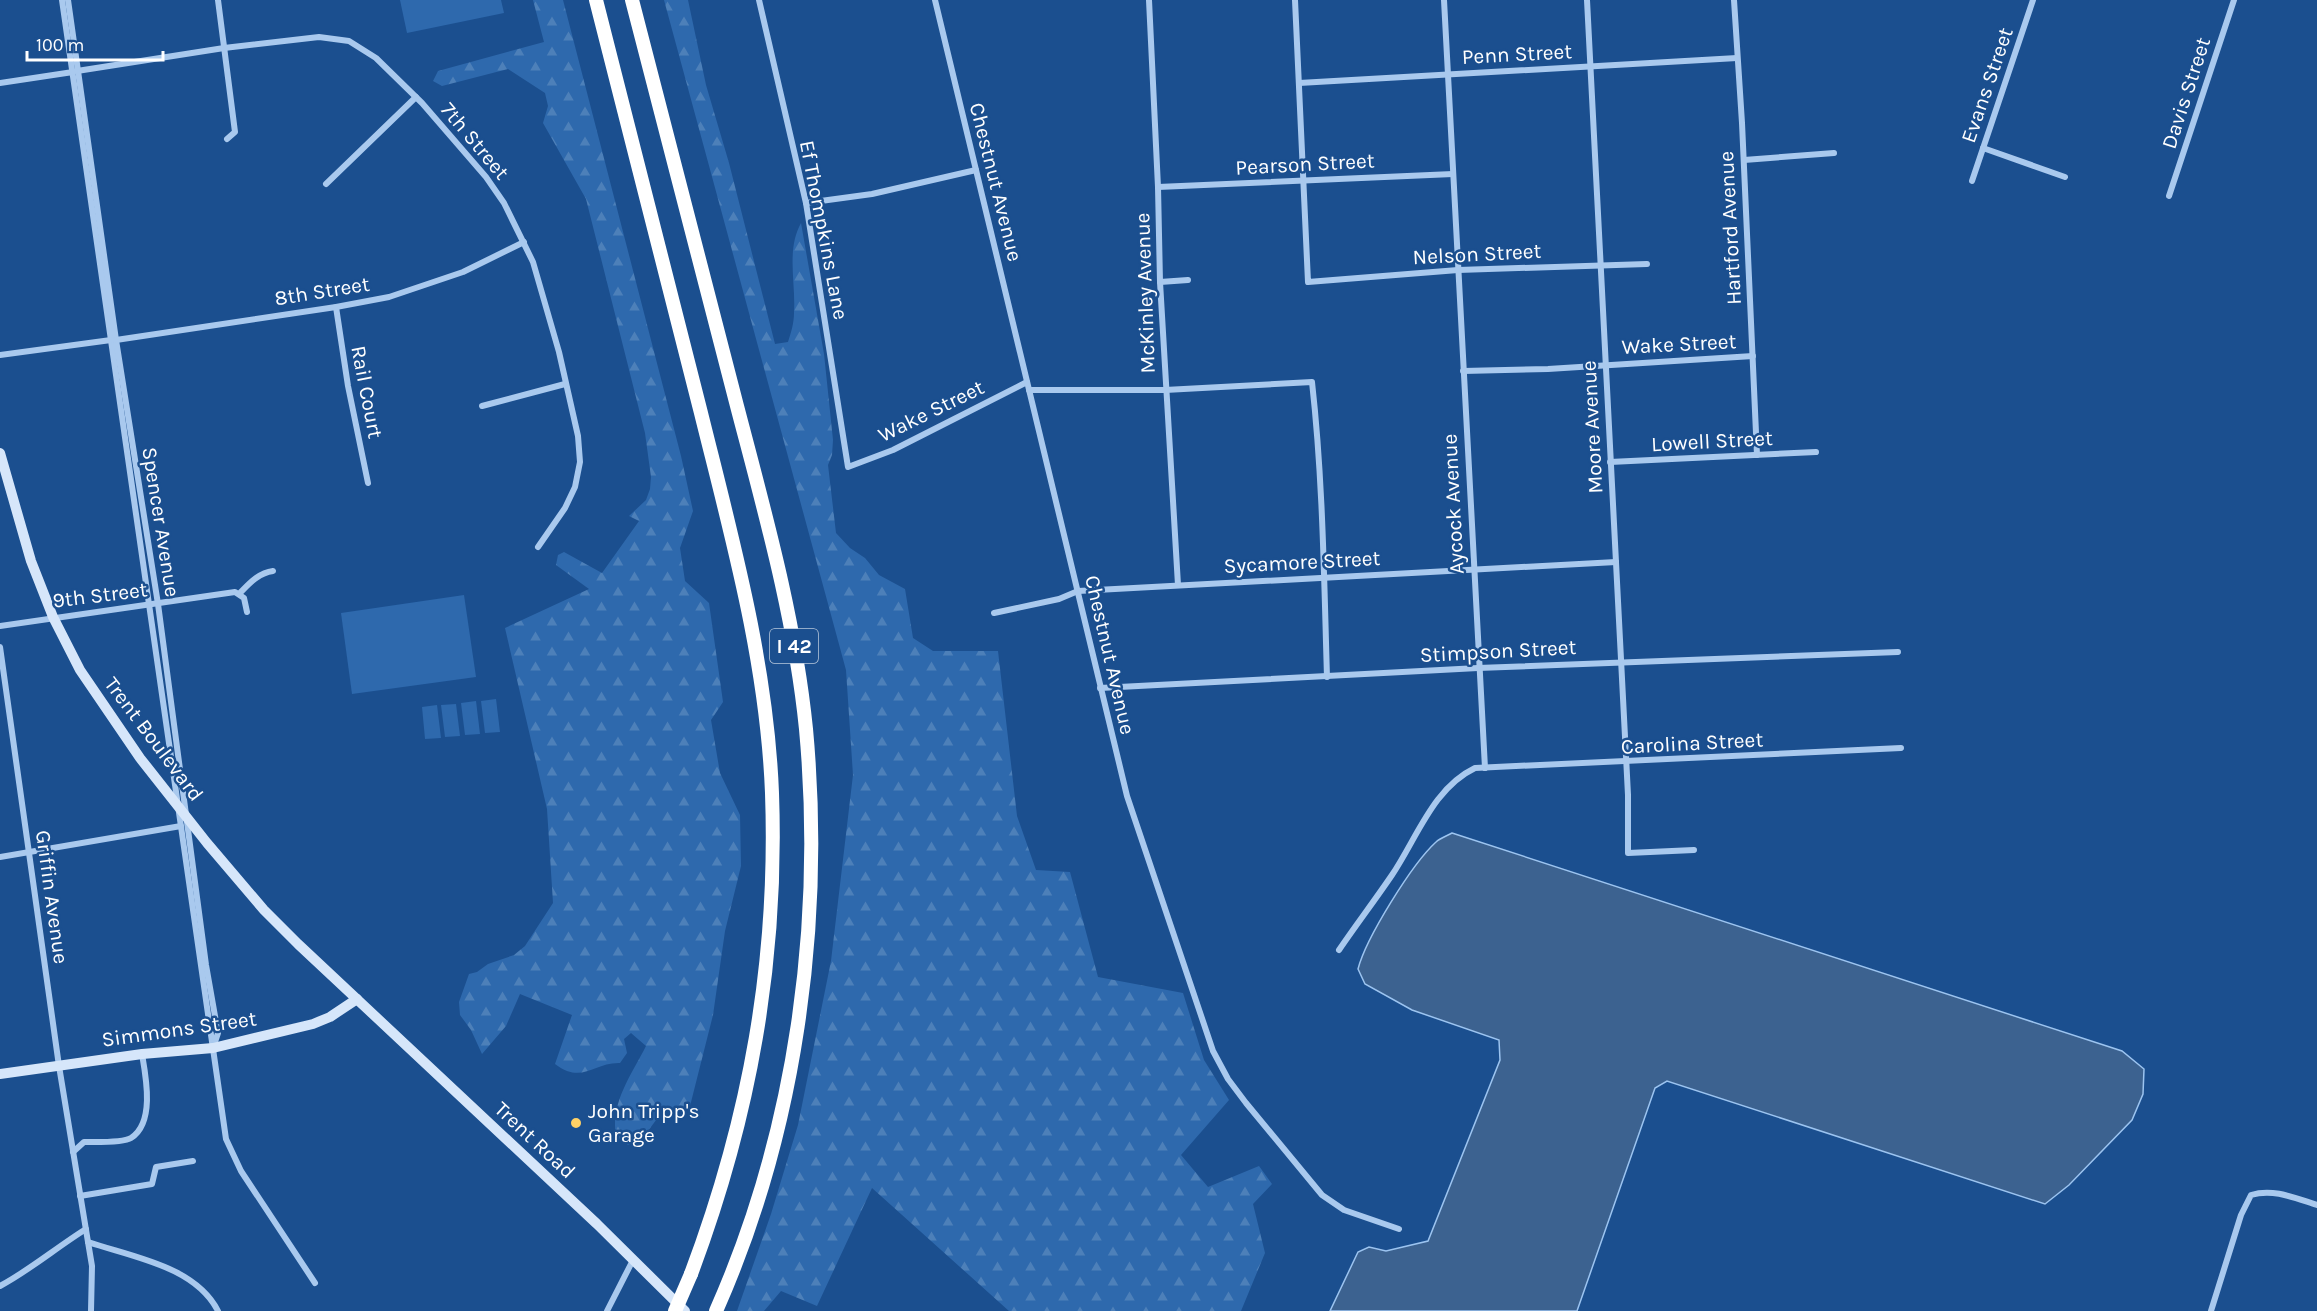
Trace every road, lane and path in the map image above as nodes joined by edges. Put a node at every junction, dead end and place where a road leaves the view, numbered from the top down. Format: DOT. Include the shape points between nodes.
graph roads {
  1 [pos="62,0"];
  2 [pos="68,0"];
  3 [pos="218,0"];
  4 [pos="596,0"];
  5 [pos="632,0"];
  6 [pos="759,0"];
  7 [pos="935,0"];
  8 [pos="1149,0"];
  9 [pos="1295,0"];
  10 [pos="1444,0"];
  11 [pos="1587,0"];
  12 [pos="1734,0"];
  13 [pos="2033,0"];
  14 [pos="2234,0"];
  15 [pos="224,48"];
  16 [pos="1737,58"];
  17 [pos="1590,66"];
  18 [pos="75,72"];
  19 [pos="1447,74"];
  20 [pos="0,82"];
  21 [pos="1299,83"];
  22 [pos="416,97"];
  23 [pos="227,139"];
  24 [pos="1983,148"];
  25 [pos="1834,153"];
  26 [pos="1744,160"];
  27 [pos="976,170"];
  28 [pos="1453,174"];
  29 [pos="2065,177"];
  30 [pos="1305,181"];
  31 [pos="1972,181"];
  32 [pos="326,184"];
  33 [pos="1158,187"];
  34 [pos="2169,196"];
  35 [pos="806,203"];
  36 [pos="524,242"];
  37 [pos="1647,264"];
  38 [pos="1600,267"];
  39 [pos="1458,270"];
  40 [pos="1188,280"];
  41 [pos="1160,282"];
  42 [pos="336,307"];
  43 [pos="114,340"];
  44 [pos="0,355"];
  45 [pos="1753,356"];
  46 [pos="1605,365"];
  47 [pos="1463,371"];
  48 [pos="1027,382"];
  49 [pos="565,384"];
  50 [pos="1029,390"];
  51 [pos="1165,390"];
  52 [pos="482,406"];
  53 [pos="1816,452"];
  54 [pos="0,453"];
  55 [pos="1757,455"];
  56 [pos="1611,462"];
  57 [pos="848,467"];
  58 [pos="368,483"];
  59 [pos="538,547"];
  60 [pos="1616,562"];
  61 [pos="1473,569"];
  62 [pos="273,571"];
  63 [pos="1326,578"];
  64 [pos="1178,585"];
  65 [pos="1078,591"];
  66 [pos="238,594"];
  67 [pos="158,604"];
  68 [pos="149,605"];
  69 [pos="247,612"];
  70 [pos="994,613"];
  71 [pos="53,617"];
  72 [pos="0,626"];
  73 [pos="0,647"];
  74 [pos="1898,652"];
  75 [pos="1621,662"];
  76 [pos="1478,668"];
  77 [pos="1327,677"];
  78 [pos="1100,688"];
  79 [pos="1901,748"];
  80 [pos="1625,762"];
  81 [pos="1485,768"];
  82 [pos="177,805"];
  83 [pos="185,814"];
  84 [pos="181,826"];
  85 [pos="1694,850"];
  86 [pos="29,853"];
  87 [pos="0,857"];
  88 [pos="1338,950"];
  89 [pos="357,999"];
  90 [pos="213,1048"];
  91 [pos="142,1054"];
  92 [pos="59,1066"];
  93 [pos="0,1074"];
  94 [pos="73,1152"];
  95 [pos="193,1161"];
  96 [pos="80,1196"];
  97 [pos="2317,1205"];
  98 [pos="86,1229"];
  99 [pos="1399,1229"];
  100 [pos="88,1242"];
  101 [pos="633,1260"];
  102 [pos="315,1283"];
  103 [pos="0,1286"];
  104 [pos="719,1305"];
  105 [pos="91,1311"];
  106 [pos="218,1311"];
  107 [pos="607,1311"];
  108 [pos="675,1311"];
  109 [pos="685,1311"];
  110 [pos="2211,1311"];
  1 -- 18 [label="street, Spencer Avenue"];
  2 -- 18 [label="street, Spencer Avenue"];
  3 -- 15 [label="street"];
  4 -- 108 [label="highway, bridge" via="745,592 761,682 772,790 772,888 764,988 749,1077 723,1183"];
  5 -- 104 [label="highway, I 42" via="778,562 800,679 807,741 811,860 800,1012 774,1142 746,1235"];
  6 -- 35 [label="street, Ef Thompkins Lane"];
  7 -- 27 [label="street, Chestnut Avenue"];
  8 -- 33 [label="street, McKinley Avenue"];
  9 -- 21 [label="street"];
  10 -- 19 [label="street, Aycock Avenue"];
  11 -- 17 [label="street, Moore Avenue"];
  12 -- 16 [label="street, Hartford Avenue"];
  13 -- 24 [label="street, Evans Street"];
  14 -- 34 [label="street, Davis Street"];
  15 -- 18 [label="street, 7th Street"];
  15 -- 22 [label="street, 7th Street" via="319,37 349,41 376,58"];
  15 -- 23 [label="street" via="235,132"];
  16 -- 17 [label="street, Penn Street"];
  16 -- 26 [label="street, Hartford Avenue"];
  17 -- 19 [label="street, Penn Street"];
  17 -- 38 [label="street, Moore Avenue"];
  18 -- 20 [label="street, 7th Street"];
  18 -- 43 [label="street, Spencer Avenue"];
  19 -- 21 [label="street, Penn Street"];
  19 -- 28 [label="street, Aycock Avenue"];
  21 -- 30 [label="street"];
  22 -- 32 [label="street"];
  22 -- 36 [label="street, 7th Street" via="486,177"];
  24 -- 29 [label="street"];
  24 -- 31 [label="street, Evans Street"];
  25 -- 26 [label="street"];
  26 -- 45 [label="street, Hartford Avenue"];
  27 -- 35 [label="street" via="872,194"];
  27 -- 48 [label="street, Chestnut Avenue"];
  28 -- 30 [label="street, Pearson Street"];
  28 -- 39 [label="street, Aycock Avenue"];
  30 -- 33 [label="street, Pearson Street"];
  30 -- 39 [label="street, Nelson Street" via="1308,282"];
  33 -- 41 [label="street, McKinley Avenue"];
  35 -- 57 [label="street, Ef Thompkins Lane"];
  36 -- 42 [label="street, 8th Street" via="427,285"];
  36 -- 49 [label="street, 7th Street" via="542,293"];
  37 -- 38 [label="street, Nelson Street"];
  38 -- 39 [label="street, Nelson Street"];
  38 -- 46 [label="street, Moore Avenue"];
  39 -- 47 [label="street, Aycock Avenue"];
  40 -- 41 [label="street"];
  41 -- 51 [label="street, McKinley Avenue"];
  42 -- 43 [label="street, 8th Street"];
  42 -- 58 [label="street, Rail Court"];
  43 -- 44 [label="street, 8th Street"];
  43 -- 67 [label="street, Spencer Avenue"];
  43 -- 68 [label="street, Spencer Avenue"];
  45 -- 46 [label="street, Wake Street"];
  45 -- 55 [label="street, Hartford Avenue"];
  46 -- 47 [label="street, Wake Street"];
  46 -- 56 [label="street, Moore Avenue"];
  47 -- 61 [label="street, Aycock Avenue"];
  48 -- 50 [label="street, Chestnut Avenue"];
  48 -- 57 [label="street, Wake Street" via="893,450"];
  49 -- 52 [label="street"];
  49 -- 59 [label="street, 7th Street" via="580,462 565,508"];
  50 -- 51 [label="street"];
  50 -- 65 [label="street, Chestnut Avenue"];
  51 -- 63 [label="street" via="1312,382"];
  51 -- 64 [label="street, McKinley Avenue"];
  53 -- 55 [label="street, Lowell Street"];
  54 -- 71 [label="street, Trent Boulevard" via="31,561"];
  55 -- 56 [label="street, Lowell Street"];
  56 -- 60 [label="street, Moore Avenue"];
  60 -- 61 [label="street, Sycamore Street"];
  60 -- 75 [label="street, Moore Avenue"];
  61 -- 63 [label="street, Sycamore Street"];
  61 -- 76 [label="street, Aycock Avenue"];
  62 -- 66 [label="street" via="253,580"];
  63 -- 64 [label="street, Sycamore Street"];
  63 -- 77 [label="street"];
  64 -- 65 [label="street, Sycamore Street"];
  65 -- 70 [label="street, Sycamore Street"];
  65 -- 78 [label="street, Chestnut Avenue"];
  66 -- 67 [label="street, 9th Street"];
  66 -- 69 [label="street" via="244,598"];
  67 -- 68 [label="street, 9th Street"];
  67 -- 83 [label="street, Spencer Avenue"];
  68 -- 71 [label="street, 9th Street"];
  68 -- 82 [label="street, Spencer Avenue"];
  71 -- 72 [label="street, 9th Street"];
  71 -- 82 [label="street, Trent Boulevard" via="90,686"];
  73 -- 86 [label="street, Griffin Avenue"];
  74 -- 75 [label="street, Stimpson Street"];
  75 -- 76 [label="street, Stimpson Street"];
  75 -- 80 [label="street, Moore Avenue"];
  76 -- 77 [label="street, Stimpson Street"];
  76 -- 81 [label="street, Aycock Avenue"];
  77 -- 78 [label="street, Stimpson Street"];
  78 -- 99 [label="street, Chestnut Avenue" via="1127,796 1217,1061 1246,1103 1322,1195 1352,1214"];
  79 -- 80 [label="street, Carolina Street"];
  80 -- 81 [label="street, Carolina Street"];
  80 -- 85 [label="street, Moore Avenue" via="1628,853"];
  81 -- 88 [label="street" via="1461,775 1444,792 1392,875"];
  82 -- 83 [label="street, Trent Boulevard"];
  82 -- 84 [label="street, Spencer Avenue"];
  83 -- 89 [label="street, Trent Boulevard" via="264,910"];
  83 -- 90 [label="street, Spencer Avenue" via="218,1033"];
  84 -- 86 [label="street"];
  84 -- 90 [label="street, Spencer Avenue"];
  86 -- 87 [label="street"];
  86 -- 92 [label="street, Griffin Avenue"];
  89 -- 90 [label="street, Simmons Street" via="313,1024"];
  89 -- 101 [label="street, Trent Road"];
  90 -- 91 [label="street, Simmons Street"];
  90 -- 102 [label="street, Spencer Avenue" via="226,1139 232,1155"];
  91 -- 92 [label="street, Simmons Street"];
  91 -- 94 [label="street" via="147,1087 145,1115 138,1131 129,1140 84,1142"];
  92 -- 93 [label="street, Simmons Street"];
  92 -- 94 [label="street, Griffin Avenue"];
  94 -- 96 [label="street, Griffin Avenue"];
  95 -- 96 [label="street" via="156,1167 152,1184"];
  96 -- 98 [label="street, Griffin Avenue"];
  97 -- 110 [label="street" via="2263,1191 2251,1196 2241,1215"];
  98 -- 100 [label="street, Griffin Avenue"];
  98 -- 103 [label="street"];
  100 -- 105 [label="street, Griffin Avenue"];
  100 -- 106 [label="street" via="164,1267 193,1282"];
  101 -- 107 [label="street"];
  101 -- 109 [label="street, Trent Road"];
}
